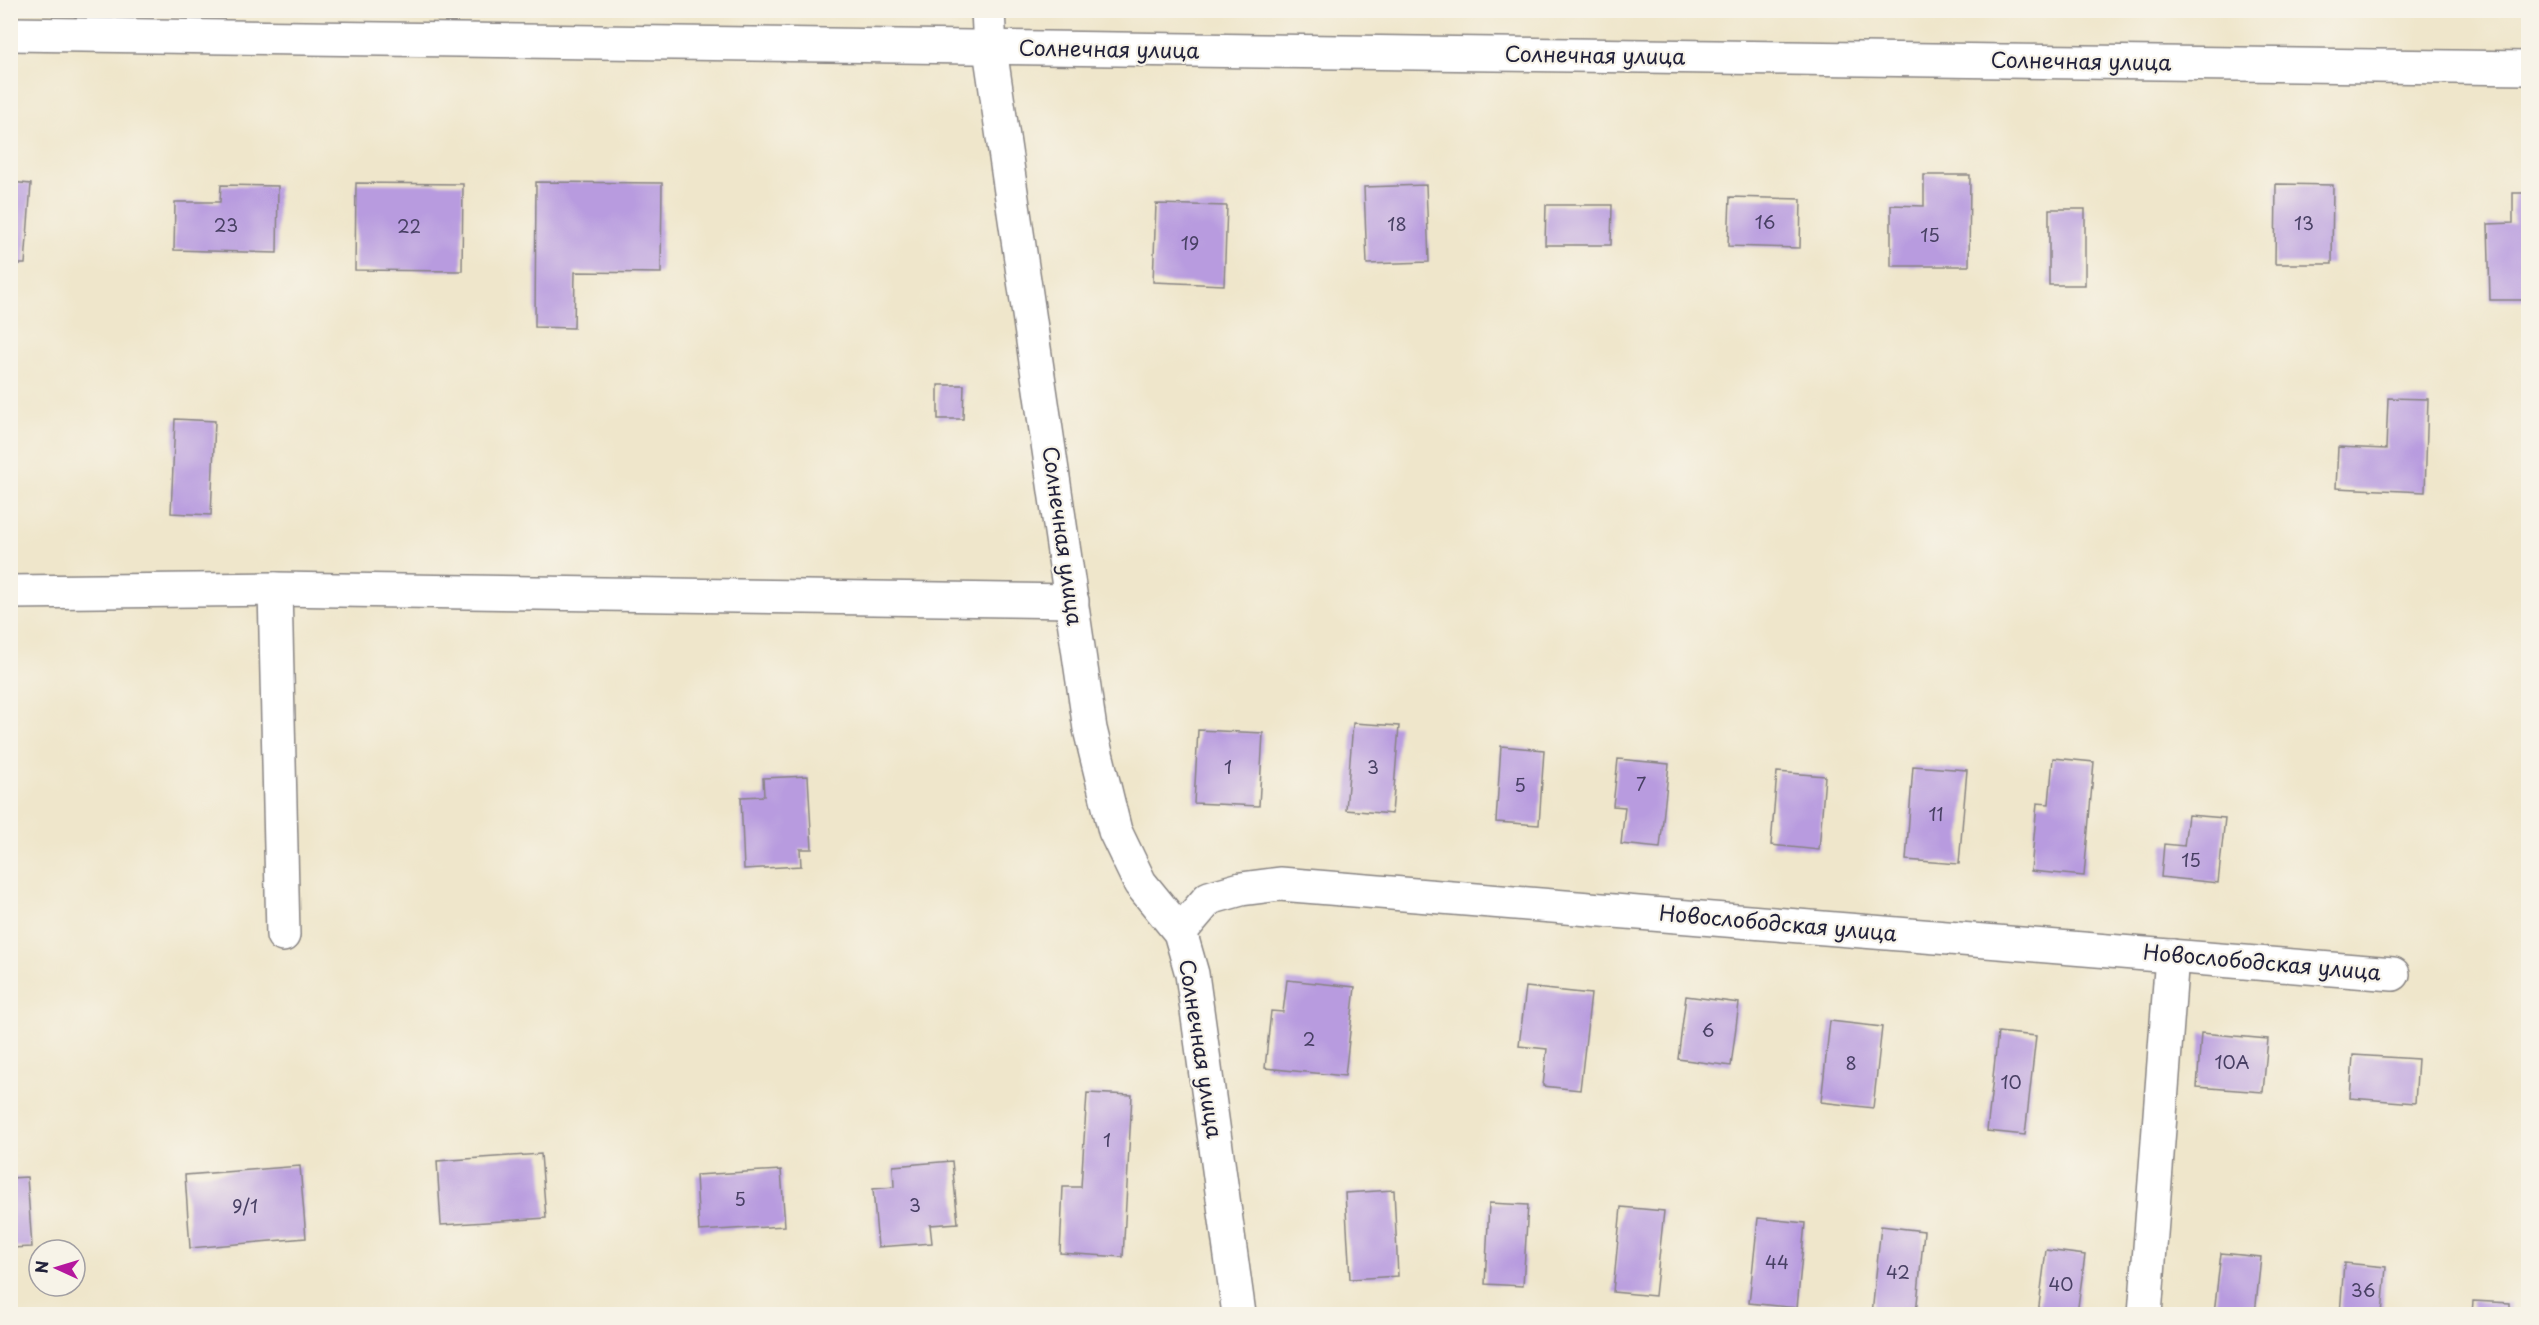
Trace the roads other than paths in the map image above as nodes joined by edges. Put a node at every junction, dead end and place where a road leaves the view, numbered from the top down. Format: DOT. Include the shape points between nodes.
graph roads {
  1 [pos="988,10"];
  2 [pos="10,34"];
  3 [pos="990,49"];
  4 [pos="2529,68"];
  5 [pos="275,589"];
  6 [pos="10,592"];
  7 [pos="1072,601"];
  8 [pos="1180,932"];
  9 [pos="283,935"];
  10 [pos="2172,956"];
  11 [pos="2393,974"];
  12 [pos="1239,1314"];
  13 [pos="2145,1314"];
  1 -- 3 [label="street"];
  2 -- 3 [label="street"];
  3 -- 4 [label="street, Солнечная улица"];
  3 -- 7 [label="street, Солнечная улица"];
  5 -- 6 [label="street"];
  5 -- 7 [label="street"];
  5 -- 9 [label="street"];
  7 -- 8 [label="street, Солнечная улица" via="1090,729 1115,831 1140,883"];
  8 -- 10 [label="street, Новослободская улица" via="1209,898 1280,884"];
  8 -- 12 [label="street, Солнечная улица" via="1192,974"];
  10 -- 11 [label="street, Новослободская улица"];
  10 -- 13 [label="street"];
}
